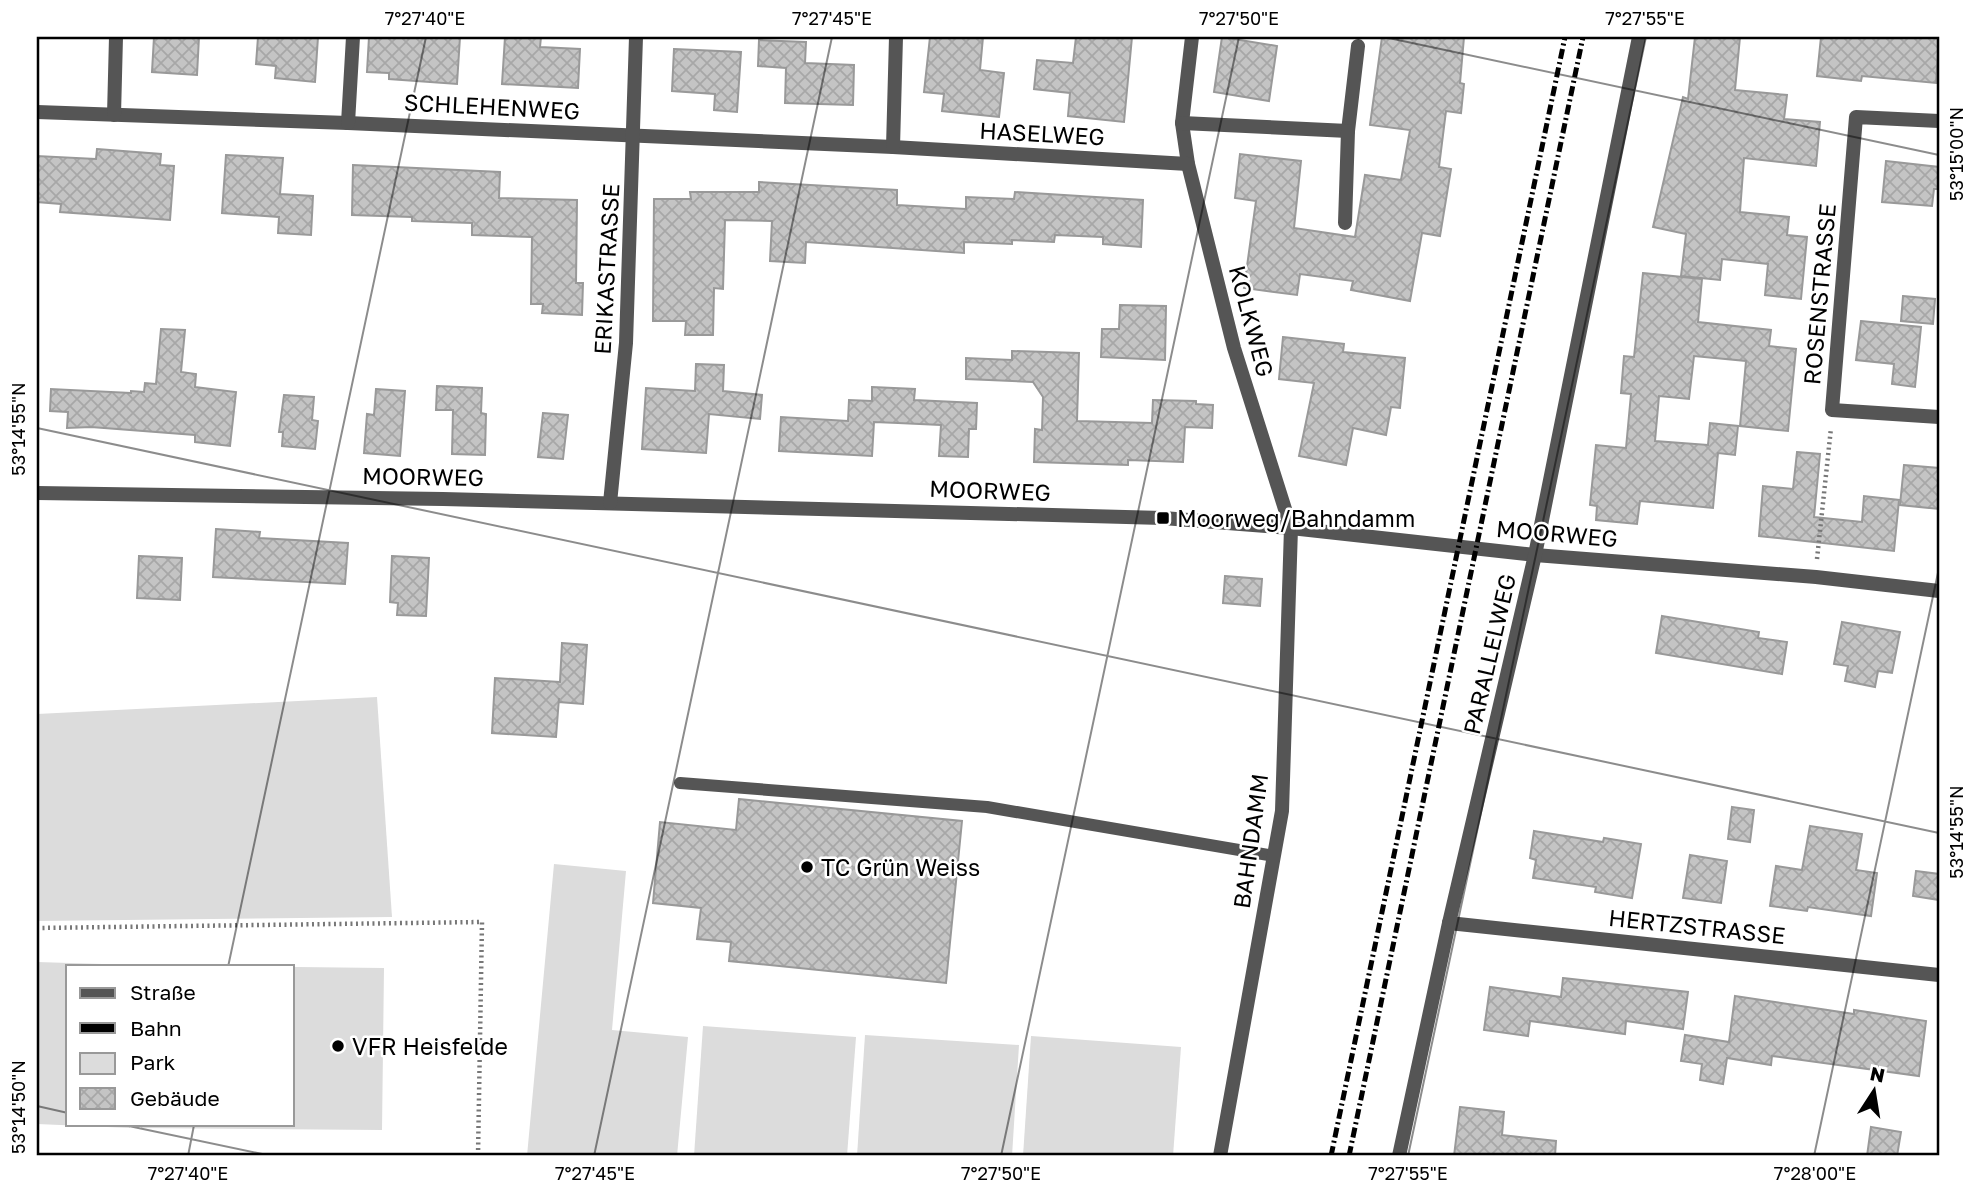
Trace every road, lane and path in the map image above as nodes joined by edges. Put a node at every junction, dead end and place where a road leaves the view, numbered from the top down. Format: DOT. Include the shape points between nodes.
graph roads {
  1 [pos="116,37"];
  2 [pos="353,37"];
  3 [pos="636,37"];
  4 [pos="896,37"];
  5 [pos="1192,37"];
  6 [pos="1639,37"];
  7 [pos="1359,41"];
  8 [pos="37,112"];
  9 [pos="114,115"];
  10 [pos="1939,121"];
  11 [pos="348,122"];
  12 [pos="1182,123"];
  13 [pos="1348,131"];
  14 [pos="634,135"];
  15 [pos="893,147"];
  16 [pos="1188,164"];
  17 [pos="1345,223"];
  18 [pos="1832,410"];
  19 [pos="1939,417"];
  20 [pos="37,493"];
  21 [pos="610,503"];
  22 [pos="1291,528"];
  23 [pos="1535,555"];
  24 [pos="1816,578"];
  25 [pos="1939,591"];
  26 [pos="680,783"];
  27 [pos="1274,856"];
  28 [pos="1449,923"];
  29 [pos="37,928"];
  30 [pos="1939,975"];
  31 [pos="478,1156"];
  32 [pos="1220,1156"];
  33 [pos="1399,1156"];
  1 -- 9 [label="street"];
  2 -- 11 [label="street"];
  3 -- 14 [label="street, ERIKASTRASSE"];
  4 -- 15 [label="street"];
  5 -- 12 [label="street, KOLKWEG"];
  6 -- 23 [label="street, PARALLELWEG"];
  7 -- 13 [label="street"];
  8 -- 9 [label="street, SCHLEHENWEG"];
  9 -- 11 [label="street, SCHLEHENWEG"];
  10 -- 18 [label="street, ROSENSTRASSE" via="1856,117"];
  11 -- 14 [label="street, SCHLEHENWEG"];
  12 -- 13 [label="street"];
  12 -- 16 [label="street, KOLKWEG"];
  13 -- 17 [label="street"];
  14 -- 15 [label="street, HASELWEG"];
  14 -- 21 [label="street, ERIKASTRASSE" via="626,343"];
  15 -- 16 [label="street, HASELWEG"];
  16 -- 22 [label="street, KOLKWEG" via="1234,348"];
  18 -- 19 [label="street, ROSENSTRASSE"];
  18 -- 24 [label="path"];
  20 -- 21 [label="street, MOORWEG"];
  21 -- 22 [label="street, MOORWEG" via="1163,518"];
  22 -- 23 [label="street, MOORWEG"];
  22 -- 27 [label="street, BAHNDAMM" via="1282,811"];
  23 -- 24 [label="street, MOORWEG"];
  23 -- 28 [label="street, PARALLELWEG"];
  24 -- 25 [label="street, MOORWEG"];
  26 -- 27 [label="lane" via="987,807"];
  27 -- 32 [label="street, BAHNDAMM"];
  28 -- 30 [label="street, HERTZSTRASSE"];
  28 -- 33 [label="street, PARALLELWEG"];
  29 -- 31 [label="path" via="482,922"];
}
